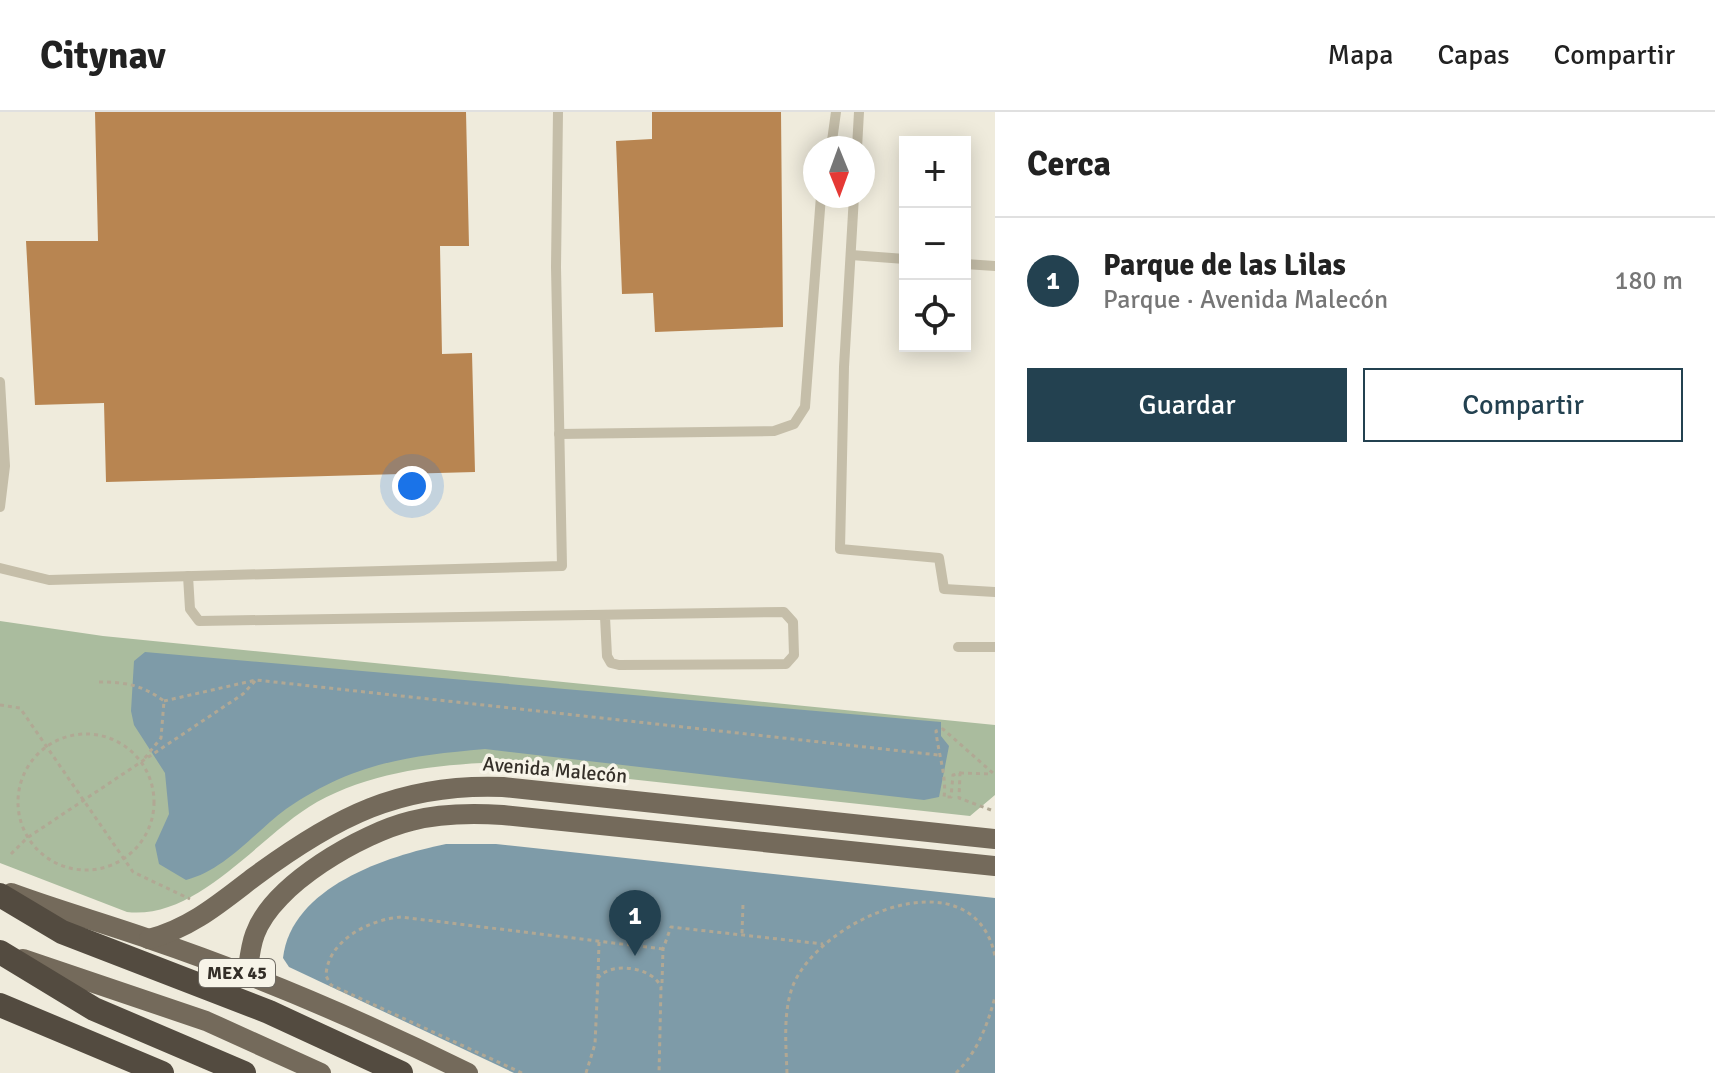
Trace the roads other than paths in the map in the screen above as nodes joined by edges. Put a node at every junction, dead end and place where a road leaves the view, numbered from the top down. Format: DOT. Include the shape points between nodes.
graph roads {
  1 [pos="558,112"];
  2 [pos="836,112"];
  3 [pos="859,112"];
  4 [pos="833,136"];
  5 [pos="858,136"];
  6 [pos="820,208"];
  7 [pos="853,208"];
  8 [pos="851,255"];
  9 [pos="899,259"];
  10 [pos="971,264"];
  11 [pos="995,266"];
  12 [pos="0,382"];
  13 [pos="559,434"];
  14 [pos="0,507"];
  15 [pos="0,568"];
  16 [pos="188,576"];
  17 [pos="995,592"];
  18 [pos="605,617"];
  19 [pos="958,647"];
  20 [pos="995,647"];
  21 [pos="995,839"];
  22 [pos="995,866"];
  23 [pos="0,892"];
  24 [pos="149,939"];
  25 [pos="0,952"];
  26 [pos="247,976"];
  27 [pos="0,1005"];
  28 [pos="162,1073"];
  29 [pos="244,1073"];
  30 [pos="321,1073"];
  31 [pos="401,1073"];
  32 [pos="468,1073"];
  1 -- 13 [label="lane"];
  2 -- 4 [label="lane"];
  3 -- 5 [label="lane"];
  6 -- 13 [label="lane" via="805,407 794,424 774,431"];
  7 -- 8 [label="lane"];
  8 -- 9 [label="lane"];
  8 -- 17 [label="lane" via="840,549 939,558 944,589"];
  10 -- 11 [label="lane"];
  12 -- 14 [label="lane" via="5,466"];
  13 -- 16 [label="lane" via="562,566"];
  15 -- 16 [label="lane" via="49,580"];
  16 -- 18 [label="lane" via="190,609 199,621 208,622"];
  18 -- 18 [label="lane" via="784,612 793,622 794,655 786,664 619,665 607,656"];
  19 -- 20 [label="lane"];
  21 -- 24 [label="main road, Avenida Malecón" via="503,787 439,788 348,815 302,842 187,927"];
  22 -- 26 [label="main road" via="503,815 442,815 380,831 322,862 289,890 255,931"];
  23 -- 24 [label="main road, MEX 45"];
  23 -- 31 [label="highway" via="62,932 269,1012"];
  24 -- 26 [label="main road, MEX 45"];
  25 -- 29 [label="highway" via="94,1009"];
  25 -- 30 [label="main road, MEX 45" via="206,1021"];
  26 -- 32 [label="main road, MEX 45"];
  27 -- 28 [label="highway"];
}
